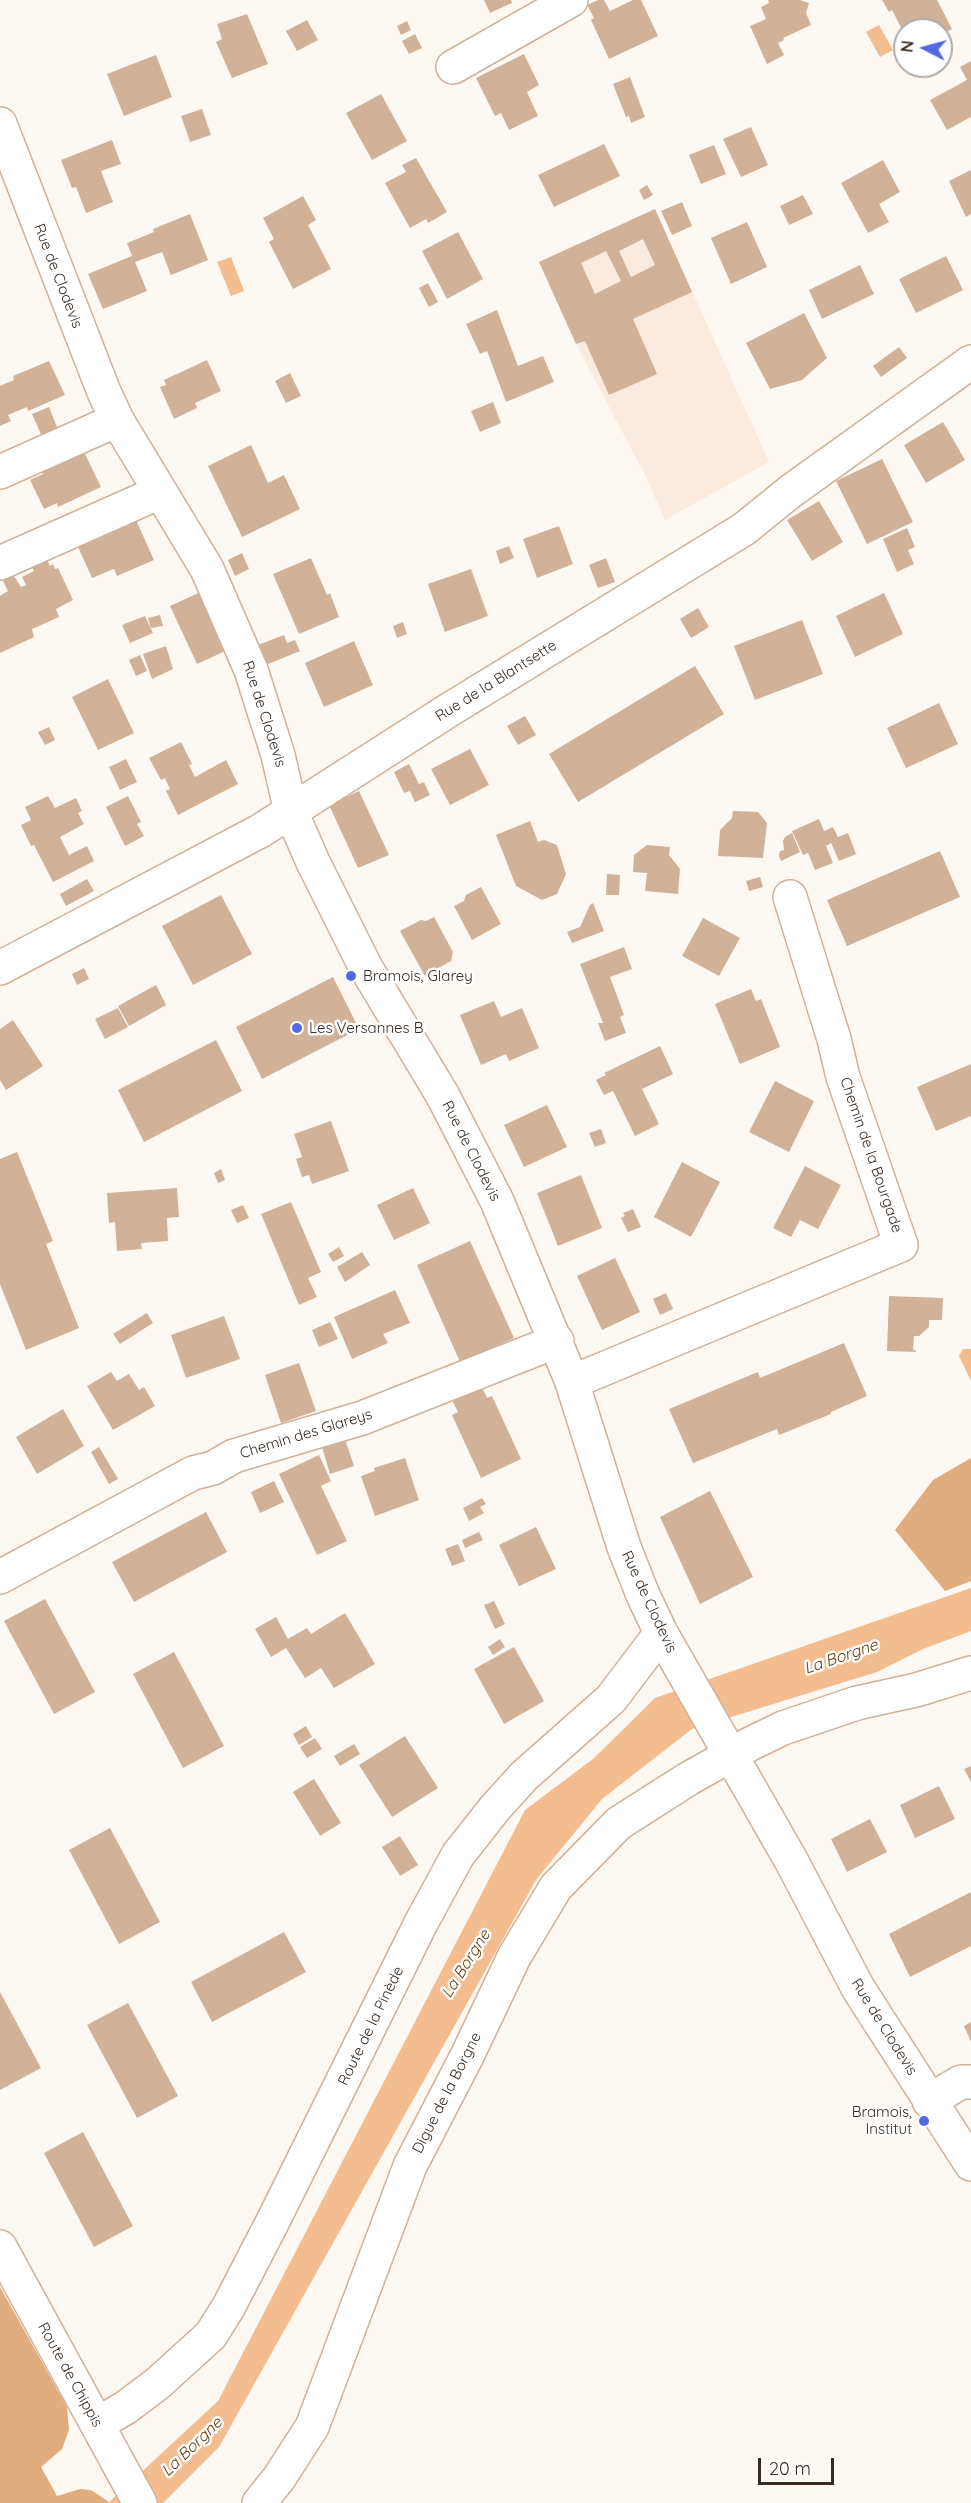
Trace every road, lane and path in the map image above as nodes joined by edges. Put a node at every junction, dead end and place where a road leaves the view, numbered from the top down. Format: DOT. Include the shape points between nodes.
graph roads {
  1 [pos="571,0"];
  2 [pos="453,67"];
  3 [pos="0,124"];
  4 [pos="971,362"];
  5 [pos="117,420"];
  6 [pos="0,472"];
  7 [pos="160,492"];
  8 [pos="0,563"];
  9 [pos="291,812"];
  10 [pos="790,897"];
  11 [pos="0,968"];
  12 [pos="557,1341"];
  13 [pos="572,1382"];
  14 [pos="0,1577"];
  15 [pos="661,1633"];
  16 [pos="971,1672"];
  17 [pos="728,1752"];
  18 [pos="971,2082"];
  19 [pos="929,2101"];
  20 [pos="971,2164"];
  21 [pos="0,2247"];
  22 [pos="97,2424"];
  23 [pos="140,2503"];
  24 [pos="259,2503"];
  1 -- 2 [label="street"];
  3 -- 5 [label="street, Rue de Clodevis"];
  4 -- 9 [label="street, Rue de la Blantsette" via="790,491 744,530 394,744"];
  5 -- 6 [label="street"];
  5 -- 7 [label="street, Rue de Clodevis"];
  7 -- 8 [label="street"];
  7 -- 9 [label="street, Rue de Clodevis" via="207,569 251,670"];
  9 -- 11 [label="street, Rue de la Blantsette"];
  9 -- 12 [label="street, Rue de Clodevis" via="343,925 443,1096 497,1201"];
  10 -- 13 [label="street, Chemin de la Bourgade" via="843,1077 901,1245"];
  12 -- 13 [label="street, Rue de Clodevis"];
  12 -- 14 [label="street, Chemin des Glareys" via="362,1418 234,1456 213,1468 193,1473"];
  13 -- 15 [label="street, Rue de Clodevis" via="624,1547"];
  15 -- 17 [label="street, Rue de Clodevis"];
  15 -- 22 [label="street, Route de la Pinède" via="611,1699 524,1776 458,1856 211,2335 157,2384"];
  16 -- 17 [label="street, Digue de la Borgne" via="857,1703"];
  17 -- 19 [label="street, Rue de Clodevis" via="858,1988"];
  17 -- 24 [label="street, Digue de la Borgne" via="619,1823 556,1887 514,1957 410,2166 312,2427"];
  18 -- 19 [label="street" via="961,2082"];
  19 -- 20 [label="street, Rue de Clodevis"];
  21 -- 22 [label="street, Route de Chippis"];
  22 -- 23 [label="street, Route de Chippis"];
}
